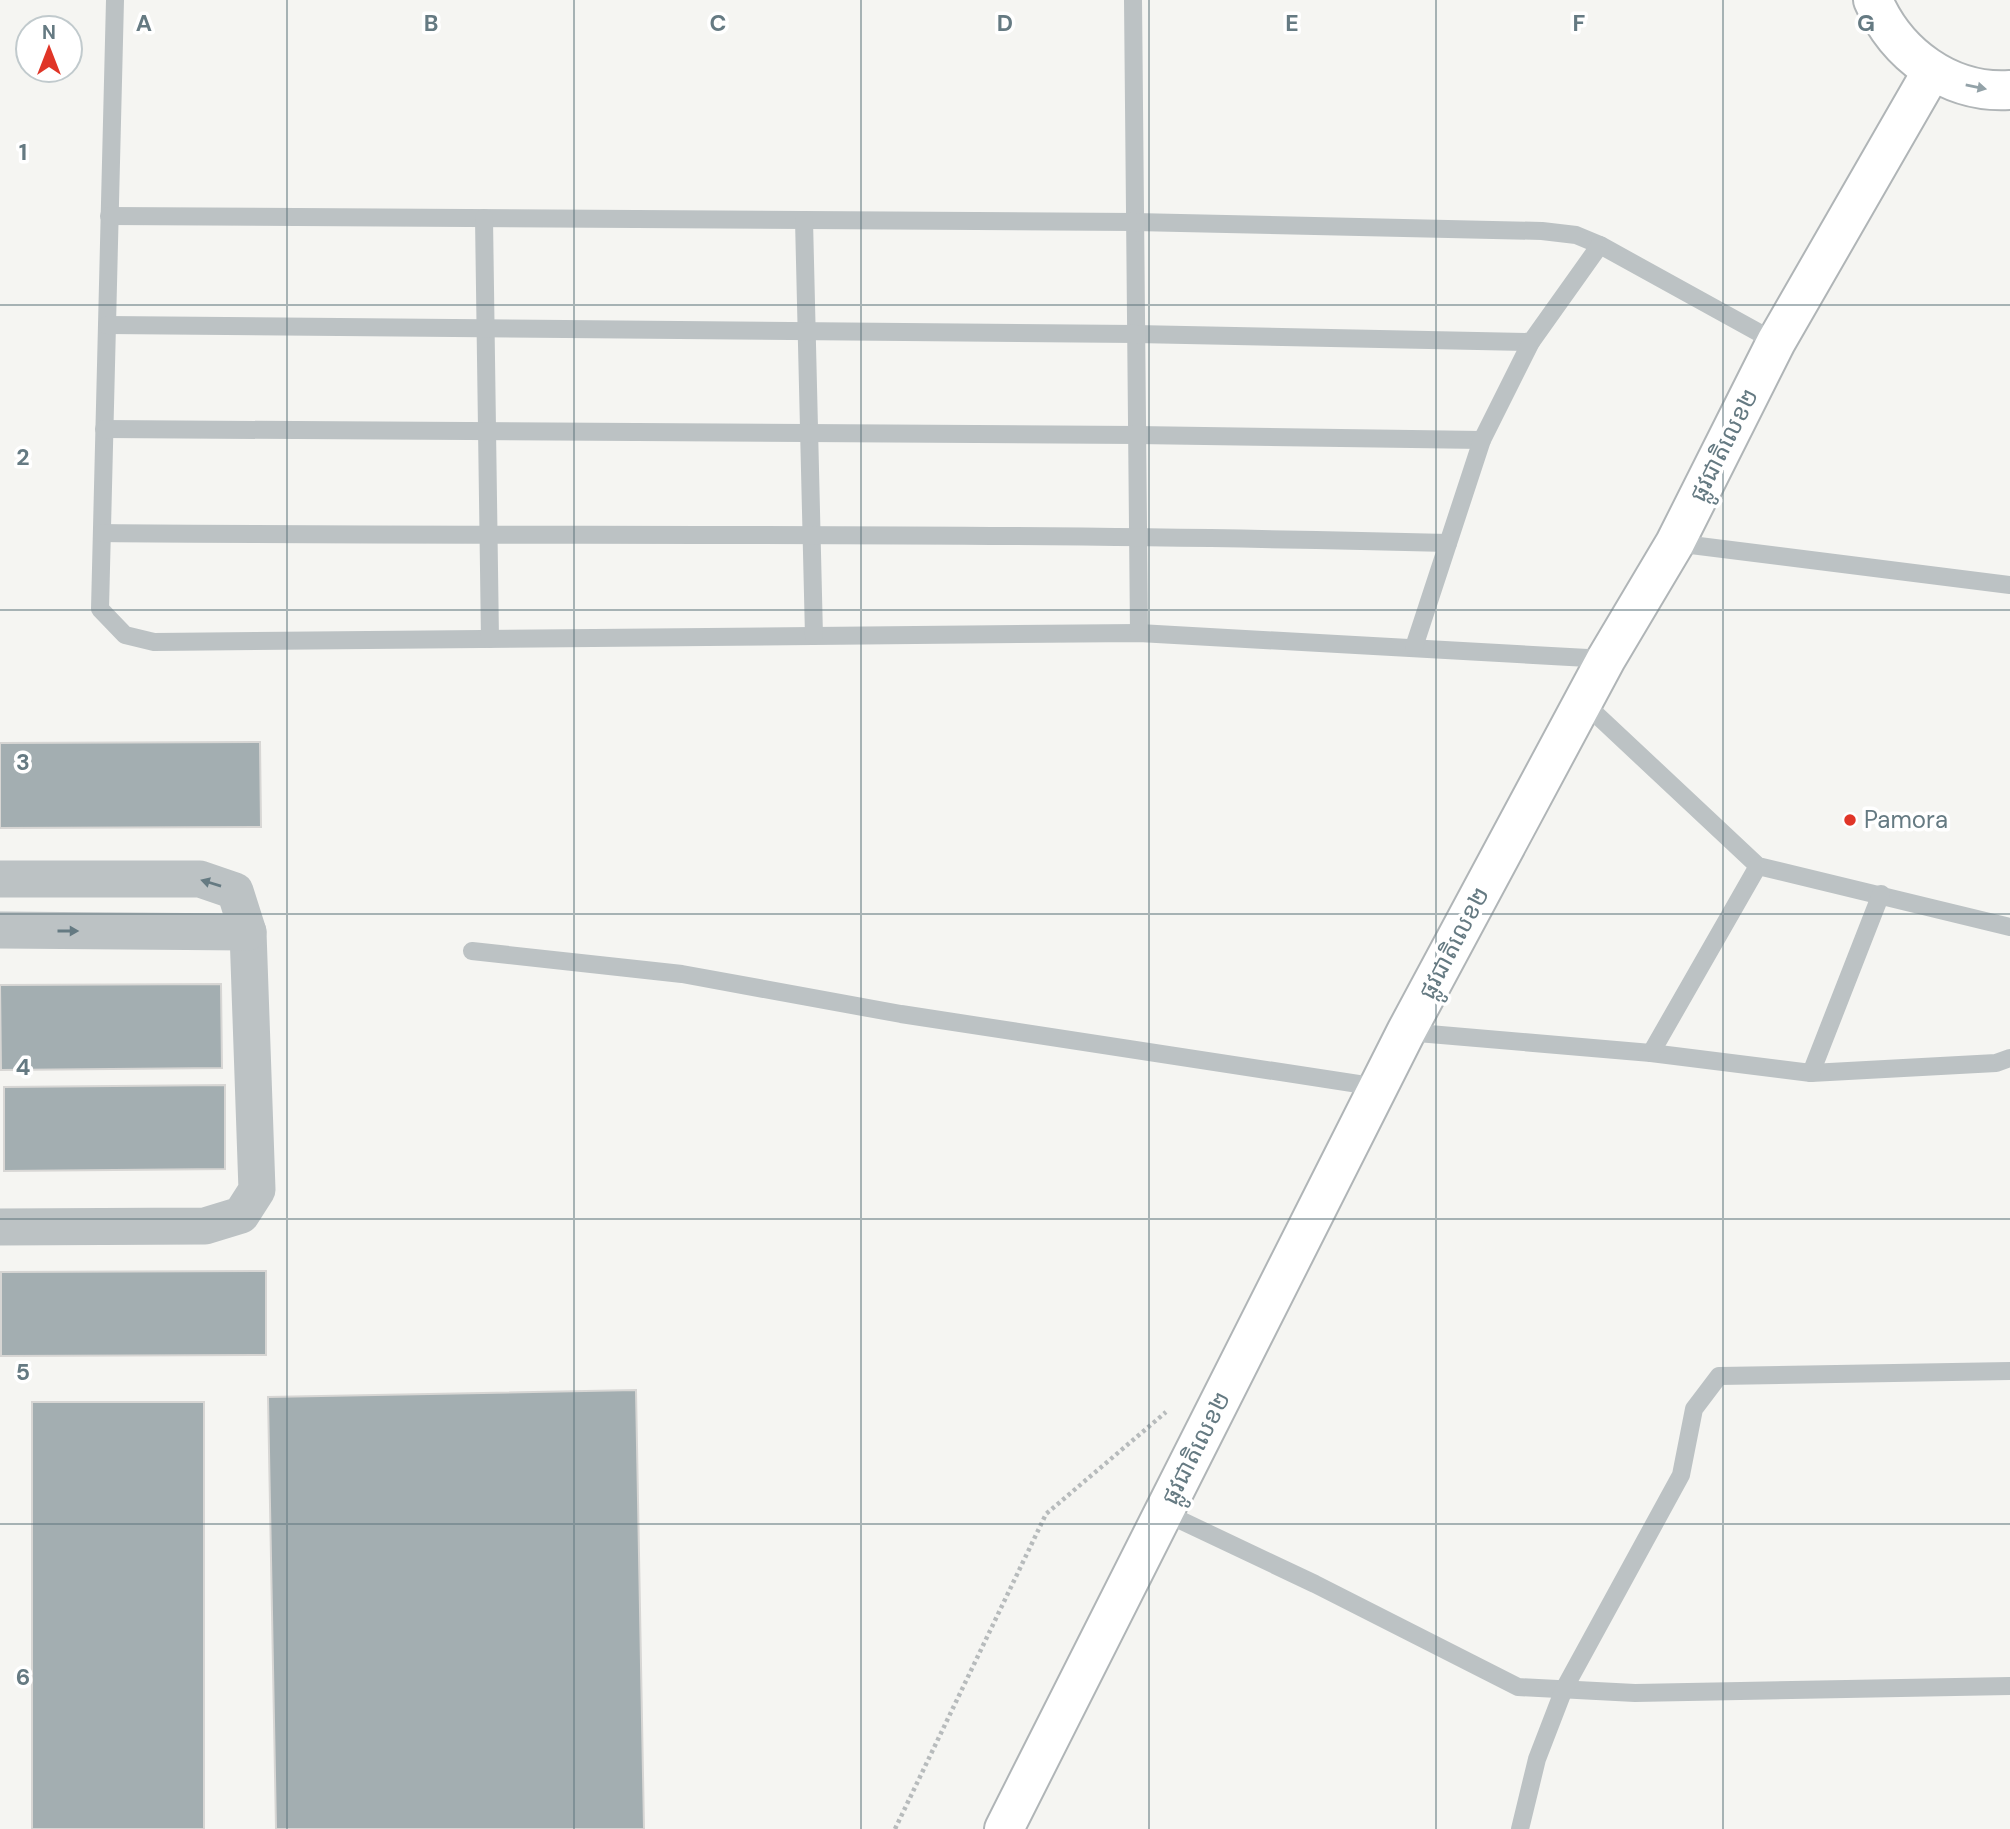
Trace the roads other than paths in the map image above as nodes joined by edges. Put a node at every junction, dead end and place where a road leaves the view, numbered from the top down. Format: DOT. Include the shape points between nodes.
graph roads {
  1 [pos="115,0"];
  2 [pos="1133,0"];
  3 [pos="1872,0"];
  4 [pos="1931,71"];
  5 [pos="2010,90"];
  6 [pos="109,216"];
  7 [pos="484,218"];
  8 [pos="804,220"];
  9 [pos="1135,222"];
  10 [pos="1600,245"];
  11 [pos="107,326"];
  12 [pos="485,328"];
  13 [pos="807,331"];
  14 [pos="1136,334"];
  15 [pos="1531,342"];
  16 [pos="1776,342"];
  17 [pos="104,429"];
  18 [pos="487,432"];
  19 [pos="809,433"];
  20 [pos="1137,435"];
  21 [pos="1482,440"];
  22 [pos="102,533"];
  23 [pos="1138,535"];
  24 [pos="488,537"];
  25 [pos="811,538"];
  26 [pos="1448,542"];
  27 [pos="1675,542"];
  28 [pos="2010,585"];
  29 [pos="1139,634"];
  30 [pos="814,636"];
  31 [pos="489,639"];
  32 [pos="1413,647"];
  33 [pos="1606,659"];
  34 [pos="1583,702"];
  35 [pos="1758,866"];
  36 [pos="0,879"];
  37 [pos="1881,894"];
  38 [pos="2010,927"];
  39 [pos="0,930"];
  40 [pos="248,932"];
  41 [pos="472,951"];
  42 [pos="1406,1032"];
  43 [pos="1651,1053"];
  44 [pos="2010,1058"];
  45 [pos="1811,1073"];
  46 [pos="1378,1087"];
  47 [pos="0,1227"];
  48 [pos="2010,1371"];
  49 [pos="1163,1512"];
  50 [pos="2010,1686"];
  51 [pos="1564,1689"];
  52 [pos="1004,1829"];
  53 [pos="1520,1829"];
  1 -- 6 [label="lane"];
  2 -- 9 [label="lane"];
  3 -- 4 [label="highway" via="1892,36"];
  4 -- 5 [label="highway, one-way" via="1960,84"];
  4 -- 16 [label="highway, ផ្លូវជាតិលេខ២"];
  6 -- 7 [label="lane"];
  6 -- 11 [label="lane"];
  7 -- 8 [label="lane"];
  7 -- 12 [label="lane"];
  8 -- 9 [label="lane"];
  8 -- 13 [label="lane"];
  9 -- 10 [label="lane" via="1542,231 1576,234"];
  9 -- 14 [label="lane"];
  10 -- 15 [label="lane"];
  10 -- 16 [label="lane"];
  11 -- 12 [label="lane"];
  11 -- 17 [label="lane"];
  12 -- 13 [label="lane"];
  12 -- 18 [label="lane"];
  13 -- 14 [label="lane"];
  13 -- 19 [label="lane"];
  14 -- 15 [label="lane"];
  14 -- 20 [label="lane"];
  15 -- 21 [label="lane"];
  16 -- 27 [label="highway, ផ្លូវជាតិលេខ២"];
  17 -- 18 [label="lane"];
  17 -- 22 [label="lane"];
  18 -- 19 [label="lane"];
  18 -- 24 [label="lane"];
  19 -- 20 [label="lane"];
  19 -- 25 [label="lane"];
  20 -- 21 [label="lane"];
  20 -- 23 [label="lane"];
  21 -- 26 [label="lane"];
  22 -- 24 [label="lane"];
  22 -- 31 [label="lane" via="100,610 125,635 154,642"];
  23 -- 25 [label="lane"];
  23 -- 26 [label="lane"];
  23 -- 29 [label="lane"];
  24 -- 25 [label="lane"];
  24 -- 31 [label="lane"];
  25 -- 30 [label="lane"];
  26 -- 32 [label="lane"];
  27 -- 28 [label="lane"];
  27 -- 33 [label="highway, ផ្លូវជាតិលេខ២"];
  29 -- 30 [label="lane"];
  29 -- 32 [label="lane"];
  30 -- 31 [label="lane"];
  32 -- 33 [label="lane"];
  33 -- 34 [label="highway, ផ្លូវជាតិលេខ២"];
  34 -- 35 [label="lane"];
  34 -- 42 [label="highway, ផ្លូវជាតិលេខ២"];
  35 -- 37 [label="lane"];
  35 -- 43 [label="lane"];
  40 -- 36 [label="street, one-way" via="235,891 200,879"];
  37 -- 38 [label="lane"];
  37 -- 45 [label="lane"];
  39 -- 40 [label="street, one-way"];
  40 -- 47 [label="street" via="257,1190 241,1215 205,1226"];
  41 -- 46 [label="lane" via="682,974 901,1014"];
  42 -- 43 [label="lane"];
  42 -- 46 [label="highway, ផ្លូវជាតិលេខ២"];
  43 -- 45 [label="lane"];
  44 -- 45 [label="lane" via="1996,1063"];
  46 -- 49 [label="highway, ផ្លូវជាតិលេខ២"];
  48 -- 51 [label="lane" via="1720,1376 1695,1409 1681,1475"];
  49 -- 51 [label="lane" via="1518,1687"];
  49 -- 52 [label="highway, ផ្លូវជាតិលេខ២"];
  50 -- 51 [label="lane" via="1635,1693"];
  51 -- 53 [label="lane" via="1537,1759"];
}
